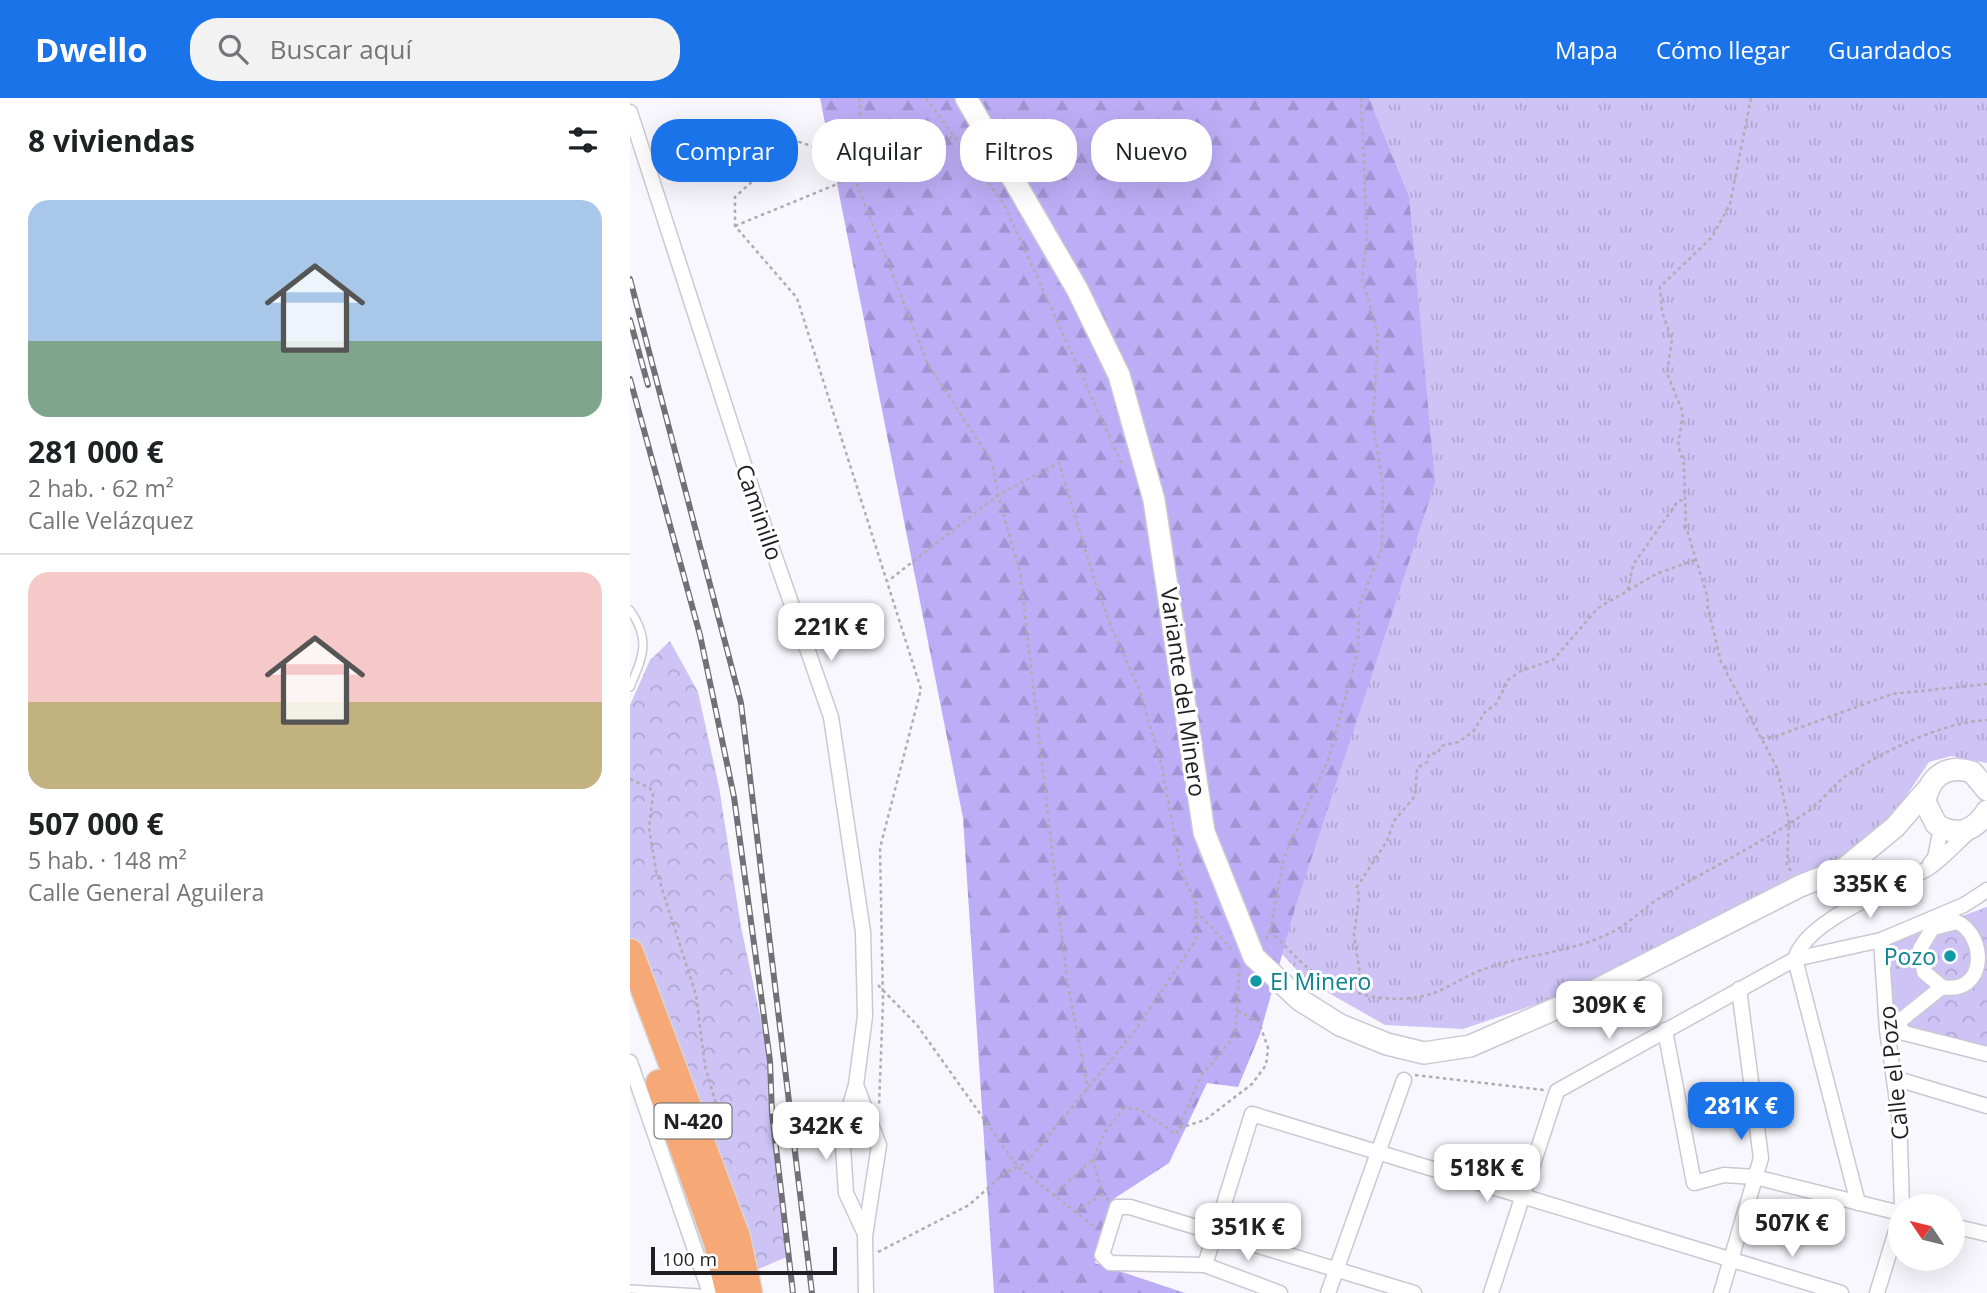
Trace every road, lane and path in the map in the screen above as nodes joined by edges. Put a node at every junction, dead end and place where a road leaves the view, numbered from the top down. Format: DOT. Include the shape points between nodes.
graph roads {
  1 [pos="859,98"];
  2 [pos="926,98"];
  3 [pos="966,98"];
  4 [pos="1361,98"];
  5 [pos="1751,98"];
  6 [pos="630,112"];
  7 [pos="954,136"];
  8 [pos="946,139"];
  9 [pos="841,182"];
  10 [pos="855,182"];
  11 [pos="735,226"];
  12 [pos="1140,454"];
  13 [pos="998,495"];
  14 [pos="1684,500"];
  15 [pos="1695,560"];
  16 [pos="888,581"];
  17 [pos="1628,590"];
  18 [pos="630,610"];
  19 [pos="1987,684"];
  20 [pos="630,687"];
  21 [pos="1987,720"];
  22 [pos="1759,738"];
  23 [pos="1979,773"];
  24 [pos="630,779"];
  25 [pos="1927,790"];
  26 [pos="1987,790"];
  27 [pos="1982,820"];
  28 [pos="1789,822"];
  29 [pos="1938,826"];
  30 [pos="1895,827"];
  31 [pos="1927,868"];
  32 [pos="1800,886"];
  33 [pos="1987,890"];
  34 [pos="1196,911"];
  35 [pos="1937,921"];
  36 [pos="1270,932"];
  37 [pos="1881,940"];
  38 [pos="630,952"];
  39 [pos="1254,957"];
  40 [pos="1795,959"];
  41 [pos="1919,961"];
  42 [pos="864,967"];
  43 [pos="1883,972"];
  44 [pos="1334,979"];
  45 [pos="1942,987"];
  46 [pos="1739,989"];
  47 [pos="883,990"];
  48 [pos="630,1002"];
  49 [pos="1237,1010"];
  50 [pos="1892,1026"];
  51 [pos="1665,1030"];
  52 [pos="1987,1054"];
  53 [pos="630,1062"];
  54 [pos="1894,1078"];
  55 [pos="1404,1080"];
  56 [pos="856,1085"];
  57 [pos="1088,1089"];
  58 [pos="1557,1091"];
  59 [pos="1987,1106"];
  60 [pos="879,1108"];
  61 [pos="1179,1128"];
  62 [pos="718,1135"];
  63 [pos="1378,1152"];
  64 [pos="1093,1158"];
  65 [pos="1018,1167"];
  66 [pos="1755,1177"];
  67 [pos="1102,1194"];
  68 [pos="1902,1194"];
  69 [pos="1054,1196"];
  70 [pos="1523,1197"];
  71 [pos="1858,1203"];
  72 [pos="1123,1207"];
  73 [pos="1888,1212"];
  74 [pos="1075,1213"];
  75 [pos="1965,1229"];
  76 [pos="1109,1232"];
  77 [pos="1214,1233"];
  78 [pos="1987,1234"];
  79 [pos="865,1236"];
  80 [pos="1888,1256"];
  81 [pos="866,1258"];
  82 [pos="1732,1259"];
  83 [pos="1205,1265"];
  84 [pos="1336,1270"];
  85 [pos="630,1289"];
  86 [pos="699,1293"];
  87 [pos="710,1293"];
  88 [pos="729,1293"];
  89 [pos="749,1293"];
  90 [pos="866,1293"];
  91 [pos="1280,1293"];
  92 [pos="1328,1293"];
  93 [pos="1414,1293"];
  94 [pos="1491,1293"];
  95 [pos="1721,1293"];
  96 [pos="1842,1293"];
  97 [pos="1877,1293"];
  1 -- 11 [label="path" via="864,150 849,158 790,139 735,197"];
  2 -- 7 [label="path"];
  3 -- 12 [label="street, Variante del Minero" via="1077,289 1119,374"];
  4 -- 36 [label="path" via="1367,237 1362,278 1378,335 1373,422 1383,487 1382,548 1359,606 1358,651 1328,760 1284,857"];
  5 -- 14 [label="path" via="1734,192 1725,215 1712,237 1660,286 1662,312 1672,339 1667,373 1683,413 1678,446 1684,464"];
  6 -- 42 [label="street, Caminillo" via="831,718 863,932"];
  7 -- 8 [label="path"];
  7 -- 12 [label="path" via="1004,204 1121,463"];
  9 -- 11 [label="path"];
  10 -- 13 [label="path" via="928,364 992,461"];
  11 -- 16 [label="path" via="797,299"];
  12 -- 39 [label="street, Variante del Minero" via="1154,500 1204,832"];
  13 -- 16 [label="path"];
  13 -- 34 [label="path" via="1059,463 1112,629 1140,691 1162,767 1181,870"];
  13 -- 57 [label="path" via="1020,572 1066,980"];
  14 -- 15 [label="path"];
  14 -- 17 [label="path" via="1633,565"];
  15 -- 17 [label="path"];
  15 -- 22 [label="path" via="1721,663"];
  16 -- 47 [label="path" via="921,689 880,848"];
  17 -- 44 [label="path" via="1586,619 1553,660 1509,679 1473,732 1441,746 1417,768 1415,796 1394,821 1387,841 1357,887 1354,935 1360,974"];
  18 -- 20 [label="lane" via="642,631 644,654"];
  19 -- 22 [label="path" via="1892,694 1774,737"];
  21 -- 28 [label="path" via="1966,721 1910,740 1849,773 1809,811"];
  22 -- 28 [label="path" via="1777,768"];
  23 -- 25 [label="street, Variante del Minero" via="1950,769 1940,773"];
  23 -- 26 [label="street"];
  24 -- 62 [label="path" via="650,788 653,795 649,828 656,870 696,995"];
  25 -- 29 [label="street" via="1928,814"];
  25 -- 30 [label="street, Variante del Minero"];
  27 -- 29 [label="street" via="1957,832"];
  27 -- 31 [label="street"];
  28 -- 32 [label="path" via="1787,865"];
  28 -- 44 [label="path" via="1770,838 1659,899 1611,933 1486,968 1421,998 1351,992"];
  29 -- 30 [label="street" via="1923,822"];
  29 -- 31 [label="street" via="1935,858"];
  30 -- 32 [label="street, Variante del Minero" via="1845,868"];
  31 -- 40 [label="street" via="1818,928 1799,945"];
  32 -- 39 [label="street, Variante del Minero" via="1580,998 1470,1046 1424,1053 1340,1025 1300,1000"];
  33 -- 35 [label="street"];
  34 -- 49 [label="path" via="1240,958"];
  34 -- 57 [label="path" via="1196,940 1134,1032"];
  35 -- 37 [label="street"];
  35 -- 41 [label="street" via="1924,938"];
  35 -- 45 [label="street" via="1957,922 1976,932 1983,941 1985,962 1981,973 1964,987"];
  36 -- 39 [label="path"];
  36 -- 44 [label="path" via="1303,966"];
  37 -- 40 [label="street"];
  37 -- 43 [label="street, Calle el Pozo"];
  38 -- 89 [label="highway, N-420" via="737,1237"];
  40 -- 46 [label="street"];
  40 -- 71 [label="street"];
  41 -- 43 [label="path"];
  41 -- 45 [label="street" via="1924,972"];
  42 -- 47 [label="path"];
  42 -- 56 [label="street, Caminillo" via="865,1016"];
  43 -- 50 [label="street, Calle el Pozo"];
  45 -- 50 [label="street"];
  46 -- 51 [label="street"];
  46 -- 66 [label="street" via="1761,1158"];
  47 -- 60 [label="path"];
  47 -- 65 [label="path" via="917,1025"];
  48 -- 88 [label="highway, N-420" via="717,1242"];
  49 -- 61 [label="path" via="1235,1036 1201,1076"];
  49 -- 61 [label="path" via="1259,1022 1268,1048 1266,1065 1252,1084 1205,1120"];
  50 -- 52 [label="street"];
  50 -- 54 [label="street, Calle el Pozo"];
  51 -- 58 [label="street"];
  51 -- 66 [label="street" via="1694,1183 1724,1175"];
  53 -- 87 [label="street"];
  54 -- 59 [label="street"];
  54 -- 68 [label="street, Calle el Pozo"];
  55 -- 58 [label="path" via="1415,1075"];
  55 -- 63 [label="street"];
  56 -- 79 [label="street, Caminillo" via="879,1144"];
  56 -- 79 [label="street, Caminillo" via="842,1133 846,1194"];
  57 -- 65 [label="path"];
  58 -- 70 [label="street"];
  61 -- 64 [label="path" via="1176,1134 1139,1109 1124,1108 1104,1132"];
  63 -- 70 [label="street"];
  63 -- 77 [label="street" via="1252,1114"];
  63 -- 84 [label="street"];
  64 -- 67 [label="path"];
  64 -- 69 [label="path"];
  65 -- 69 [label="path"];
  65 -- 81 [label="path" via="969,1205"];
  66 -- 71 [label="street"];
  66 -- 82 [label="street"];
  67 -- 72 [label="path"];
  67 -- 74 [label="path"];
  69 -- 74 [label="path"];
  70 -- 82 [label="street"];
  70 -- 94 [label="street"];
  71 -- 73 [label="street"];
  72 -- 76 [label="street"];
  72 -- 77 [label="street"];
  74 -- 76 [label="path" via="1091,1227"];
  75 -- 78 [label="street"];
  76 -- 83 [label="street" via="1102,1255 1110,1263"];
  77 -- 83 [label="street"];
  77 -- 84 [label="street"];
  79 -- 81 [label="street, Caminillo"];
  80 -- 97 [label="street"];
  81 -- 90 [label="street, Caminillo"];
  82 -- 95 [label="street"];
  82 -- 96 [label="street"];
  83 -- 91 [label="street"];
  84 -- 92 [label="street"];
  84 -- 93 [label="street"];
  85 -- 86 [label="lane"];
}
